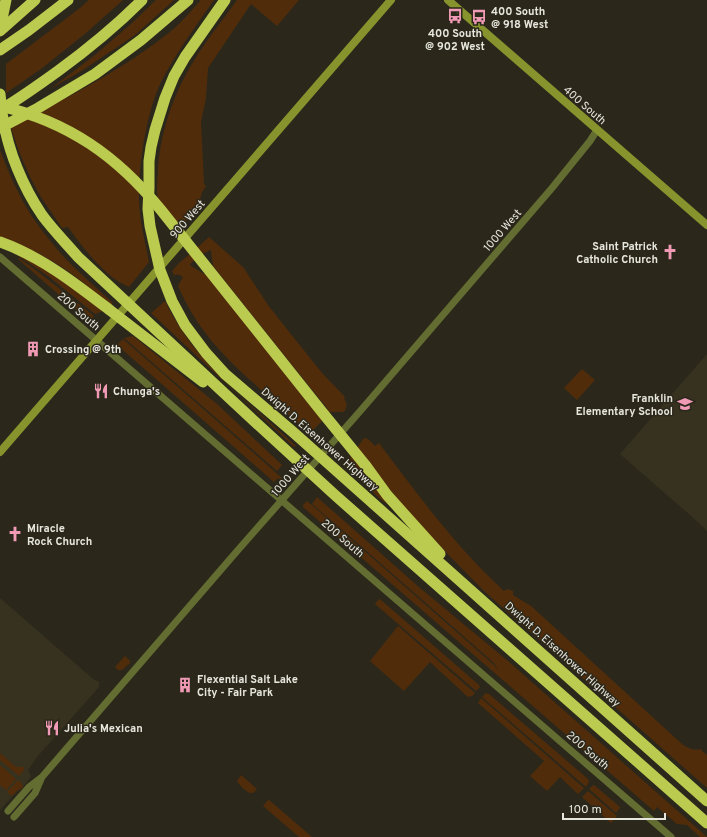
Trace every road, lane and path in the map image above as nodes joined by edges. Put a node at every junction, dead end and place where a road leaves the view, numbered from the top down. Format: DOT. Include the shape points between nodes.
graph roads {
  1 [pos="6,0"];
  2 [pos="68,0"];
  3 [pos="142,0"];
  4 [pos="188,0"];
  5 [pos="225,0"];
  6 [pos="391,0"];
  7 [pos="448,0"];
  8 [pos="33,2"];
  9 [pos="0,30"];
  10 [pos="0,50"];
  11 [pos="0,94"];
  12 [pos="0,106"];
  13 [pos="0,110"];
  14 [pos="0,128"];
  15 [pos="597,130"];
  16 [pos="707,225"];
  17 [pos="0,242"];
  18 [pos="0,257"];
  19 [pos="97,340"];
  20 [pos="253,420"];
  21 [pos="0,452"];
  22 [pos="282,500"];
  23 [pos="483,600"];
  24 [pos="42,777"];
  25 [pos="707,801"];
  26 [pos="8,811"];
  27 [pos="14,817"];
  28 [pos="707,823"];
  29 [pos="671,837"];
  1 -- 9 [label="highway"];
  2 -- 10 [label="highway"];
  3 -- 13 [label="highway" via="88,49 24,96"];
  4 -- 14 [label="highway" via="141,40 95,74"];
  5 -- 23 [label="highway, Dwight D. Eisenhower Highway" via="174,76 154,130 150,161 150,226 160,270 172,301 185,325 225,374"];
  6 -- 19 [label="main road, 900 West"];
  7 -- 15 [label="main road, 400 South"];
  8 -- 9 [label="highway"];
  11 -- 20 [label="highway" via="9,145 29,194 43,215 100,279"];
  12 -- 23 [label="highway" via="13,108 58,125 87,141 139,184 387,495"];
  15 -- 16 [label="main road, 400 South"];
  15 -- 22 [label="street, 1000 West" via="547,194"];
  17 -- 20 [label="highway" via="60,272"];
  18 -- 19 [label="street, 200 South"];
  19 -- 21 [label="main road, 900 West"];
  19 -- 22 [label="street, 200 South"];
  20 -- 28 [label="highway"];
  22 -- 24 [label="street, 1000 West"];
  22 -- 29 [label="street, 200 South"];
  23 -- 25 [label="highway, Dwight D. Eisenhower Highway"];
  24 -- 26 [label="street, 1000 West" via="28,787"];
  24 -- 27 [label="street, 1000 West" via="35,792"];
}
